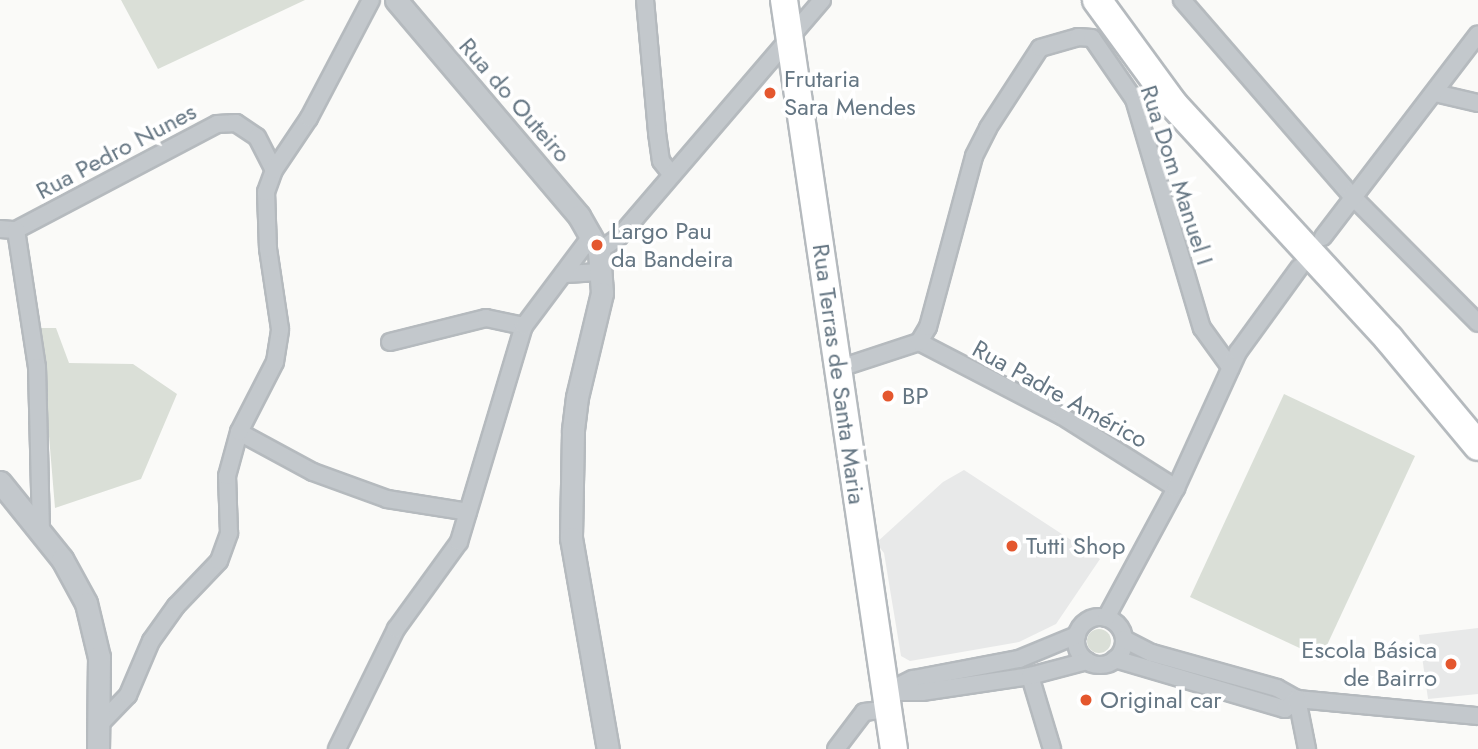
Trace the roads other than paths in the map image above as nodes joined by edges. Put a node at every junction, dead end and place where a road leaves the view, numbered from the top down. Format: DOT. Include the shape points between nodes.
graph roads {
  1 [pos="371,0"];
  2 [pos="396,0"];
  3 [pos="645,0"];
  4 [pos="784,0"];
  5 [pos="822,0"];
  6 [pos="1097,0"];
  7 [pos="1110,0"];
  8 [pos="1182,0"];
  9 [pos="1478,34"];
  10 [pos="789,37"];
  11 [pos="793,64"];
  12 [pos="765,71"];
  13 [pos="1435,93"];
  14 [pos="1478,103"];
  15 [pos="274,170"];
  16 [pos="671,174"];
  17 [pos="1351,195"];
  18 [pos="8,229"];
  19 [pos="1322,237"];
  20 [pos="598,252"];
  21 [pos="1299,268"];
  22 [pos="564,274"];
  23 [pos="1478,323"];
  24 [pos="524,326"];
  25 [pos="390,342"];
  26 [pos="919,342"];
  27 [pos="1231,368"];
  28 [pos="837,369"];
  29 [pos="1478,431"];
  30 [pos="239,432"];
  31 [pos="1478,446"];
  32 [pos="0,482"];
  33 [pos="1176,488"];
  34 [pos="468,512"];
  35 [pos="41,533"];
  36 [pos="1106,618"];
  37 [pos="1077,635"];
  38 [pos="1124,639"];
  39 [pos="1115,659"];
  40 [pos="1087,661"];
  41 [pos="1030,676"];
  42 [pos="1297,699"];
  43 [pos="887,700"];
  44 [pos="1478,716"];
  45 [pos="101,723"];
  46 [pos="98,749"];
  47 [pos="337,749"];
  48 [pos="608,749"];
  49 [pos="836,749"];
  50 [pos="894,749"];
  51 [pos="1052,749"];
  52 [pos="1307,749"];
  1 -- 15 [label="street" via="309,118"];
  2 -- 20 [label="street, Rua do Outeiro"];
  3 -- 16 [label="street" via="661,161"];
  4 -- 10 [label="main road, Rua Terras de Santa Maria"];
  5 -- 10 [label="street"];
  6 -- 31 [label="highway" via="1173,104 1388,339"];
  7 -- 29 [label="highway" via="1180,98 1395,331"];
  8 -- 17 [label="street"];
  9 -- 13 [label="street"];
  10 -- 11 [label="main road, Rua Terras de Santa Maria"];
  10 -- 12 [label="street"];
  11 -- 12 [label="street"];
  11 -- 28 [label="main road, Rua Terras de Santa Maria"];
  12 -- 16 [label="street"];
  13 -- 14 [label="street"];
  13 -- 17 [label="street"];
  15 -- 18 [label="street, Rua Pedro Nunes" via="257,137 236,123 217,124"];
  15 -- 30 [label="street" via="266,192 268,249 280,329 275,362"];
  16 -- 20 [label="street" via="619,237"];
  17 -- 19 [label="street"];
  17 -- 23 [label="street"];
  18 -- 35 [label="street" via="37,367"];
  20 -- 22 [label="street"];
  20 -- 22 [label="street"];
  20 -- 48 [label="street" via="603,293 577,397 571,538"];
  21 -- 27 [label="street"];
  22 -- 24 [label="street"];
  24 -- 25 [label="street" via="486,318"];
  24 -- 34 [label="street"];
  26 -- 27 [label="street, Rua Dom Manuel I" via="928,327 974,156 988,128 1040,48 1078,37 1093,38 1134,99 1202,328"];
  26 -- 28 [label="street"];
  26 -- 33 [label="street, Rua Padre Américo" via="1062,416"];
  27 -- 33 [label="street"];
  28 -- 43 [label="main road, Rua Terras de Santa Maria"];
  30 -- 34 [label="street" via="313,472 387,499"];
  30 -- 45 [label="street" via="227,476 229,533 219,561 176,606 151,641 128,695"];
  32 -- 35 [label="street"];
  33 -- 36 [label="street"];
  34 -- 47 [label="street" via="460,542 396,629"];
  35 -- 45 [label="street" via="86,603 99,657"];
  36 -- 37 [label="street" via="1091,619"];
  36 -- 38 [label="street" via="1119,626"];
  37 -- 40 [label="street" via="1078,650"];
  37 -- 43 [label="street" via="1019,659 913,679"];
  38 -- 39 [label="street"];
  38 -- 42 [label="street" via="1152,653 1277,688"];
  39 -- 40 [label="street" via="1102,665"];
  39 -- 42 [label="street" via="1285,709"];
  40 -- 41 [label="street"];
  41 -- 43 [label="street"];
  41 -- 51 [label="street"];
  42 -- 44 [label="street"];
  42 -- 52 [label="street"];
  43 -- 49 [label="street" via="863,712"];
  43 -- 50 [label="main road, Rua Terras de Santa Maria"];
  45 -- 46 [label="street"];
}
